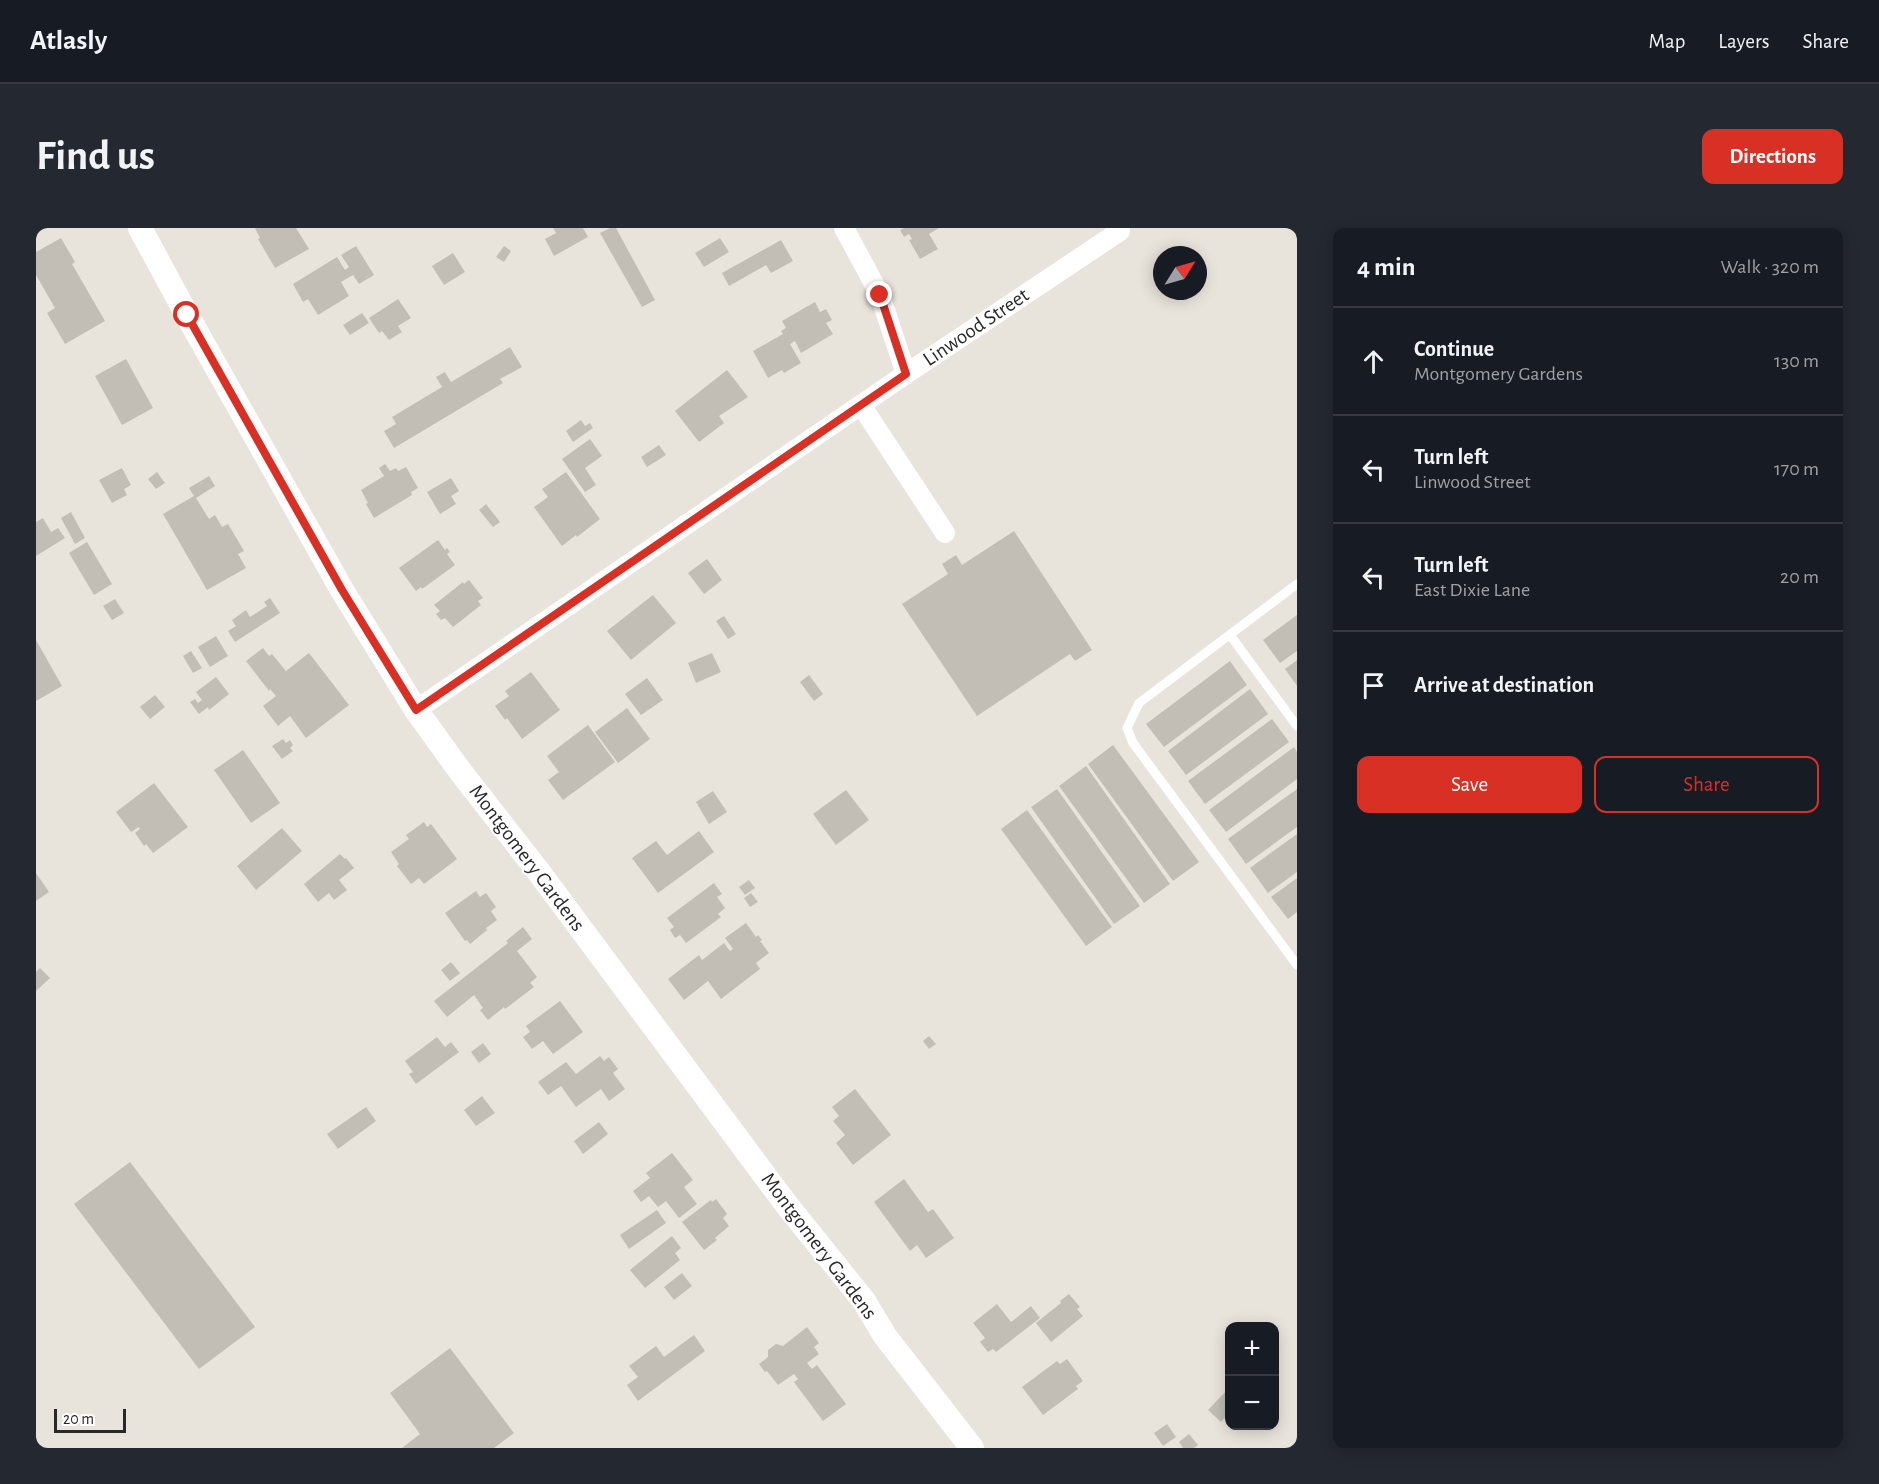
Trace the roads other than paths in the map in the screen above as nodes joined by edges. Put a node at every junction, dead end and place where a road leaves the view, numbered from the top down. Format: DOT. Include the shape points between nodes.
graph roads {
  1 [pos="140,228"];
  2 [pos="844,228"];
  3 [pos="1120,231"];
  4 [pos="906,374"];
  5 [pos="861,405"];
  6 [pos="945,533"];
  7 [pos="1297,584"];
  8 [pos="1230,635"];
  9 [pos="416,710"];
  10 [pos="1297,726"];
  11 [pos="1297,965"];
  12 [pos="972,1448"];
  1 -- 9 [label="street, Montgomery Gardens" via="342,590"];
  2 -- 4 [label="street" via="880,295"];
  3 -- 4 [label="street, Linwood Street"];
  4 -- 5 [label="street, Linwood Street"];
  5 -- 6 [label="street"];
  5 -- 9 [label="street, Linwood Street"];
  7 -- 8 [label="lane"];
  8 -- 10 [label="lane"];
  8 -- 11 [label="lane" via="1139,703 1127,728 1133,743"];
  9 -- 12 [label="street, Montgomery Gardens"];
}
